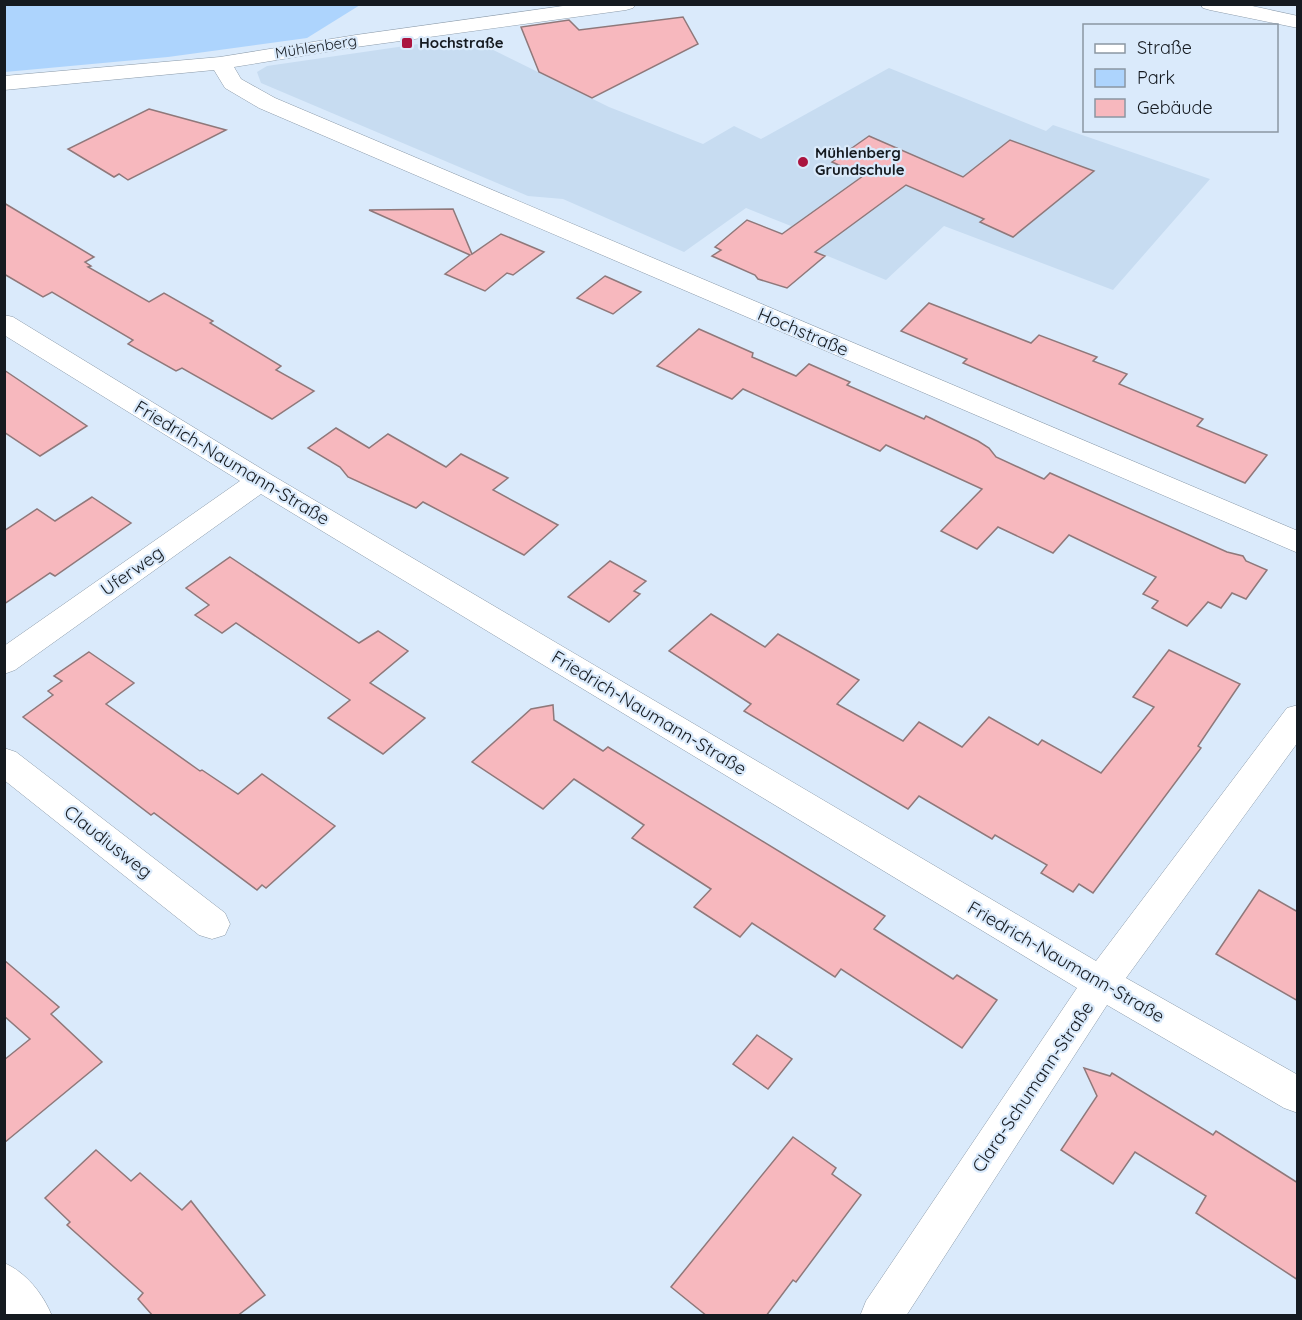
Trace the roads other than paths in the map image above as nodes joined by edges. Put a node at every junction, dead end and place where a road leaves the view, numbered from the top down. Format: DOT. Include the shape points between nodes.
graph roads {
  1 [pos="626,4"];
  2 [pos="1210,4"];
  3 [pos="1298,22"];
  4 [pos="220,63"];
  5 [pos="4,83"];
  6 [pos="4,323"];
  7 [pos="260,481"];
  8 [pos="1298,543"];
  9 [pos="4,662"];
  10 [pos="1298,717"];
  11 [pos="4,761"];
  12 [pos="212,924"];
  13 [pos="1101,984"];
  14 [pos="1298,1095"];
  15 [pos="4,1284"];
  16 [pos="31,1316"];
  17 [pos="881,1316"];
  1 -- 4 [label="street, Mühlenberg" via="356,40"];
  2 -- 3 [label="street"];
  4 -- 5 [label="street, Mühlenberg"];
  4 -- 8 [label="street, Hochstraße" via="233,84 267,103"];
  6 -- 7 [label="street, Friedrich-Naumann-Straße"];
  7 -- 9 [label="street, Uferweg"];
  7 -- 13 [label="street, Friedrich-Naumann-Straße"];
  10 -- 13 [label="street, Clara-Schumann-Straße"];
  11 -- 12 [label="street, Claudiusweg"];
  13 -- 14 [label="street, Friedrich-Naumann-Straße"];
  13 -- 17 [label="street, Clara-Schumann-Straße"];
  15 -- 16 [label="street"];
}
